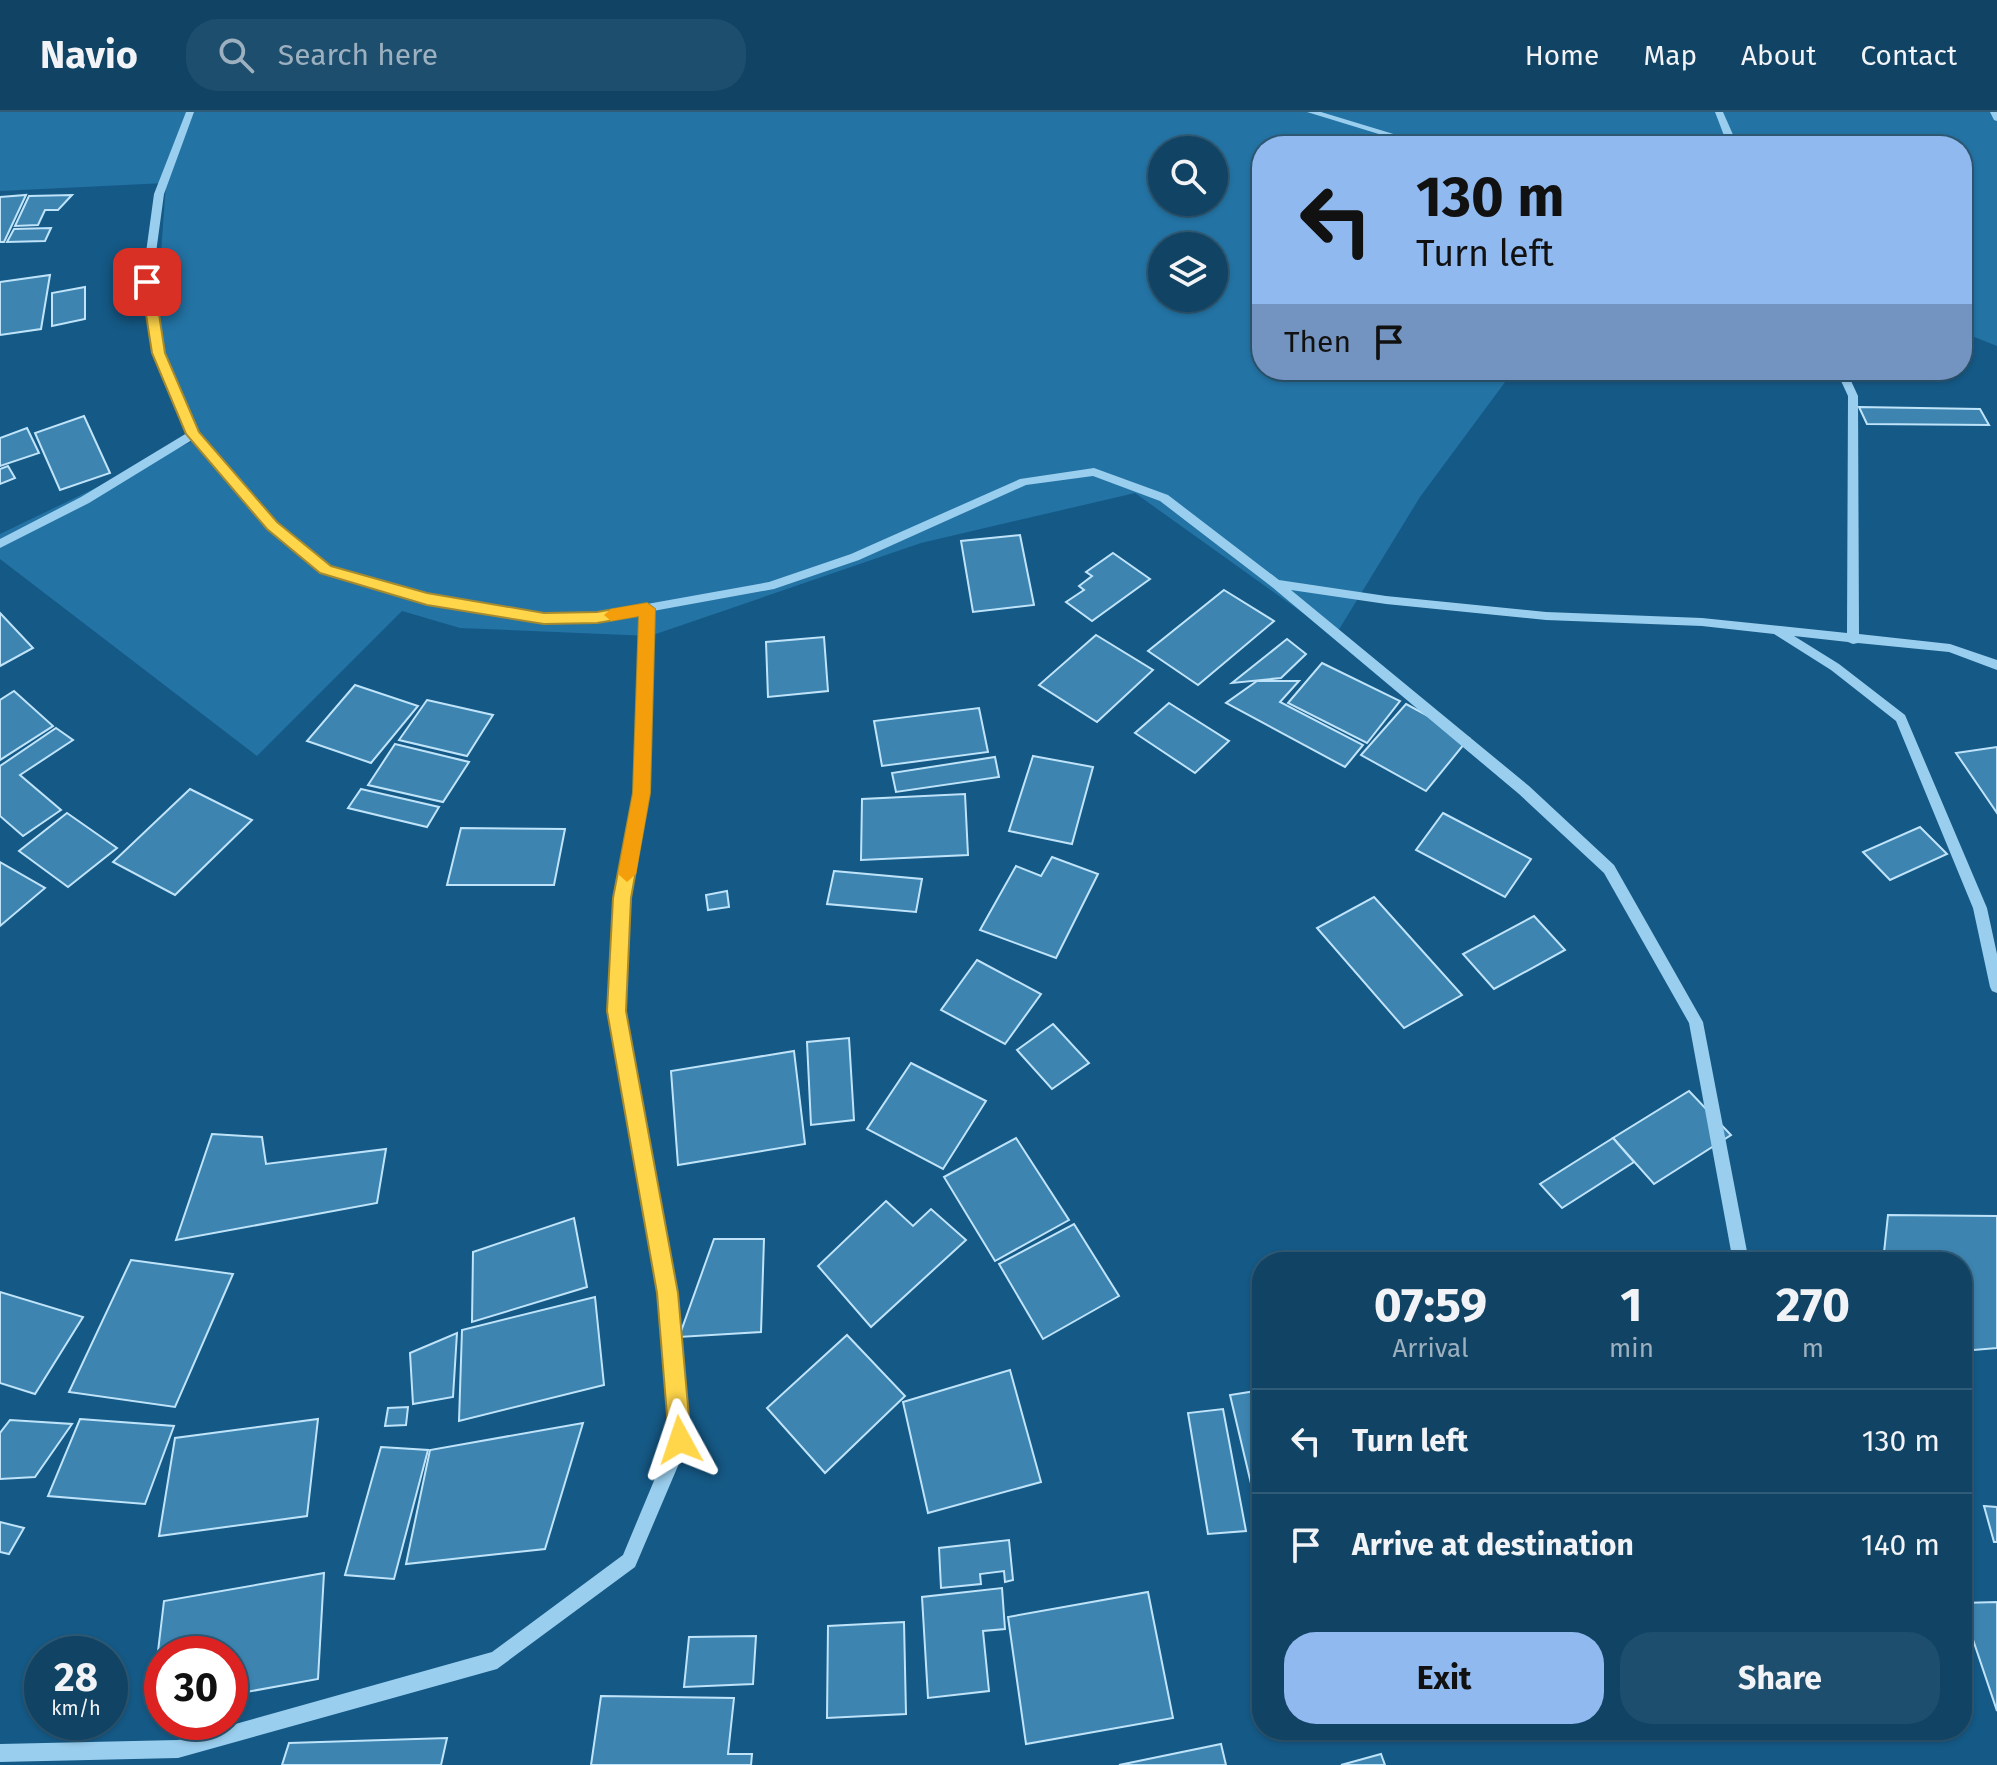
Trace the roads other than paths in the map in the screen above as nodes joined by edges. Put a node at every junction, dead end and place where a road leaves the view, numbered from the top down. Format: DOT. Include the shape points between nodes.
graph roads {
  1 [pos="190,112"];
  2 [pos="1311,112"];
  3 [pos="1719,112"];
  4 [pos="1994,112"];
  5 [pos="1997,118"];
  6 [pos="1394,136"];
  7 [pos="1729,136"];
  8 [pos="1846,380"];
  9 [pos="193,434"];
  10 [pos="0,544"];
  11 [pos="1276,584"];
  12 [pos="647,609"];
  13 [pos="1776,631"];
  14 [pos="1853,640"];
  15 [pos="1997,665"];
  16 [pos="1997,987"];
  17 [pos="1739,1252"];
  18 [pos="0,1753"];
  1 -- 9 [label="street" via="159,194 147,282 159,353"];
  2 -- 6 [label="street"];
  3 -- 7 [label="street"];
  4 -- 5 [label="street"];
  8 -- 14 [label="street" via="1853,396"];
  9 -- 10 [label="street"];
  9 -- 12 [label="street" via="272,526 326,570 427,599 544,618"];
  11 -- 12 [label="street" via="1164,498 1094,472 1024,482 855,557 770,586"];
  11 -- 13 [label="street" via="1546,616 1702,622"];
  11 -- 17 [label="street" via="1524,790 1609,869 1696,1022"];
  12 -- 18 [label="street" via="642,793 622,898 616,1011 668,1293 680,1440 629,1561 497,1660 178,1749"];
  13 -- 14 [label="street"];
  13 -- 16 [label="street" via="1835,667 1901,718 1980,908"];
  14 -- 15 [label="street" via="1950,648"];
}
